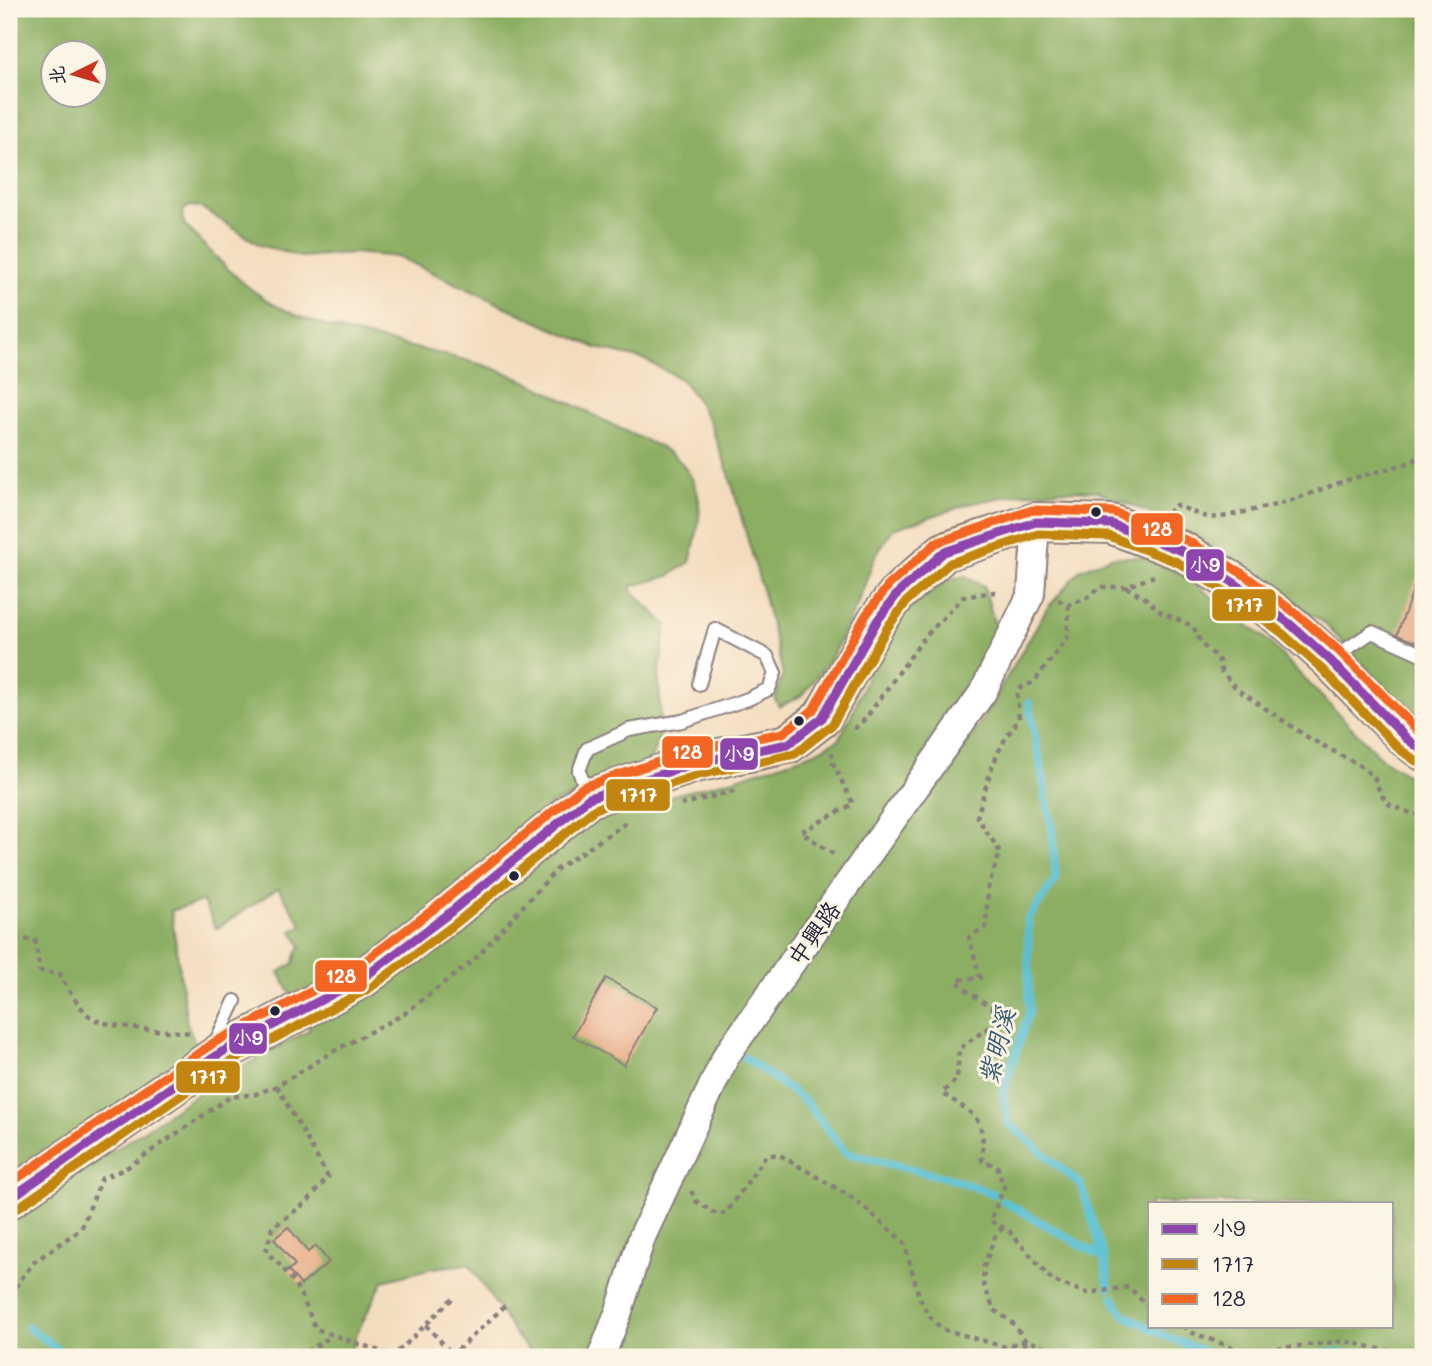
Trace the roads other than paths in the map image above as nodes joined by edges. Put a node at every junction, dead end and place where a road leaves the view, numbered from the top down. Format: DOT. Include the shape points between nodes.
graph roads {
  1 [pos="1036,522"];
  2 [pos="1423,655"];
  3 [pos="1330,660"];
  4 [pos="699,684"];
  5 [pos="1423,751"];
  6 [pos="589,798"];
  7 [pos="235,1001"];
  8 [pos="220,1044"];
  9 [pos="9,1199"];
  10 [pos="601,1357"];
  1 -- 3 [label="main road" via="1111,524 1182,551 1236,584"];
  1 -- 6 [label="main road" via="944,552 898,593 822,718 788,744 695,763"];
  1 -- 10 [label="street, 中興路" via="1031,594 984,692 726,1056 642,1237"];
  2 -- 3 [label="lane" via="1372,632"];
  3 -- 5 [label="main road"];
  4 -- 6 [label="lane" via="715,629 766,656 775,673 769,689 748,699 682,721 629,730 587,749 579,771"];
  6 -- 8 [label="main road" via="363,978"];
  7 -- 8 [label="lane"];
  8 -- 9 [label="main road"];
}
